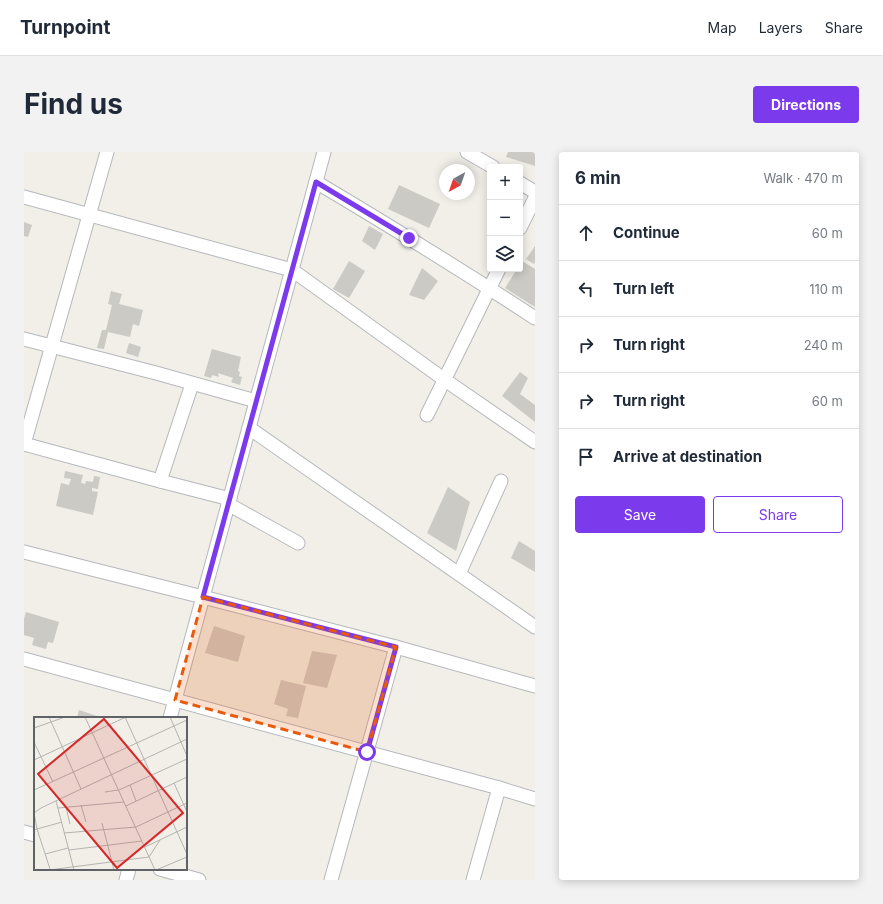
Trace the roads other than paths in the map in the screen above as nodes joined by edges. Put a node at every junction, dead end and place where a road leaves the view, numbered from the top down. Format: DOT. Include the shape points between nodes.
graph roads {
  1 [pos="107,152"];
  2 [pos="324,152"];
  3 [pos="467,152"];
  4 [pos="488,164"];
  5 [pos="316,182"];
  6 [pos="523,185"];
  7 [pos="535,192"];
  8 [pos="24,196"];
  9 [pos="535,198"];
  10 [pos="90,214"];
  11 [pos="523,222"];
  12 [pos="292,270"];
  13 [pos="498,272"];
  14 [pos="490,288"];
  15 [pos="535,318"];
  16 [pos="24,339"];
  17 [pos="52,346"];
  18 [pos="445,380"];
  19 [pos="192,384"];
  20 [pos="256,402"];
  21 [pos="427,415"];
  22 [pos="249,428"];
  23 [pos="535,442"];
  24 [pos="24,444"];
  25 [pos="160,481"];
  26 [pos="501,481"];
  27 [pos="229,501"];
  28 [pos="298,543"];
  29 [pos="24,552"];
  30 [pos="459,574"];
  31 [pos="203,597"];
  32 [pos="535,625"];
  33 [pos="396,647"];
  34 [pos="24,659"];
  35 [pos="535,686"];
  36 [pos="175,700"];
  37 [pos="170,717"];
  38 [pos="367,752"];
  39 [pos="499,788"];
  40 [pos="535,799"];
  41 [pos="24,832"];
  42 [pos="34,835"];
  43 [pos="129,870"];
  44 [pos="164,870"];
  45 [pos="126,880"];
  46 [pos="199,880"];
  47 [pos="331,880"];
  48 [pos="473,880"];
  1 -- 10 [label="street"];
  2 -- 5 [label="street"];
  3 -- 4 [label="street"];
  5 -- 12 [label="street"];
  5 -- 14 [label="street"];
  6 -- 7 [label="street"];
  8 -- 10 [label="street"];
  9 -- 11 [label="street"];
  10 -- 12 [label="street"];
  10 -- 17 [label="street"];
  12 -- 18 [label="street"];
  12 -- 20 [label="street"];
  13 -- 14 [label="street"];
  14 -- 15 [label="street"];
  14 -- 18 [label="street"];
  16 -- 17 [label="street"];
  17 -- 19 [label="street"];
  17 -- 24 [label="street"];
  18 -- 21 [label="street"];
  18 -- 23 [label="street"];
  19 -- 20 [label="street"];
  19 -- 25 [label="street"];
  20 -- 22 [label="street"];
  22 -- 27 [label="street"];
  22 -- 30 [label="street"];
  24 -- 25 [label="street"];
  25 -- 27 [label="street"];
  26 -- 30 [label="street"];
  27 -- 28 [label="street"];
  27 -- 31 [label="street"];
  29 -- 31 [label="street"];
  30 -- 32 [label="street"];
  31 -- 33 [label="street"];
  31 -- 36 [label="street"];
  33 -- 35 [label="street"];
  33 -- 38 [label="street"];
  34 -- 36 [label="street"];
  36 -- 37 [label="street"];
  36 -- 38 [label="street"];
  38 -- 39 [label="street"];
  38 -- 47 [label="street"];
  39 -- 40 [label="street"];
  39 -- 48 [label="street"];
  41 -- 42 [label="street"];
  43 -- 45 [label="street"];
  44 -- 46 [label="street"];
}
